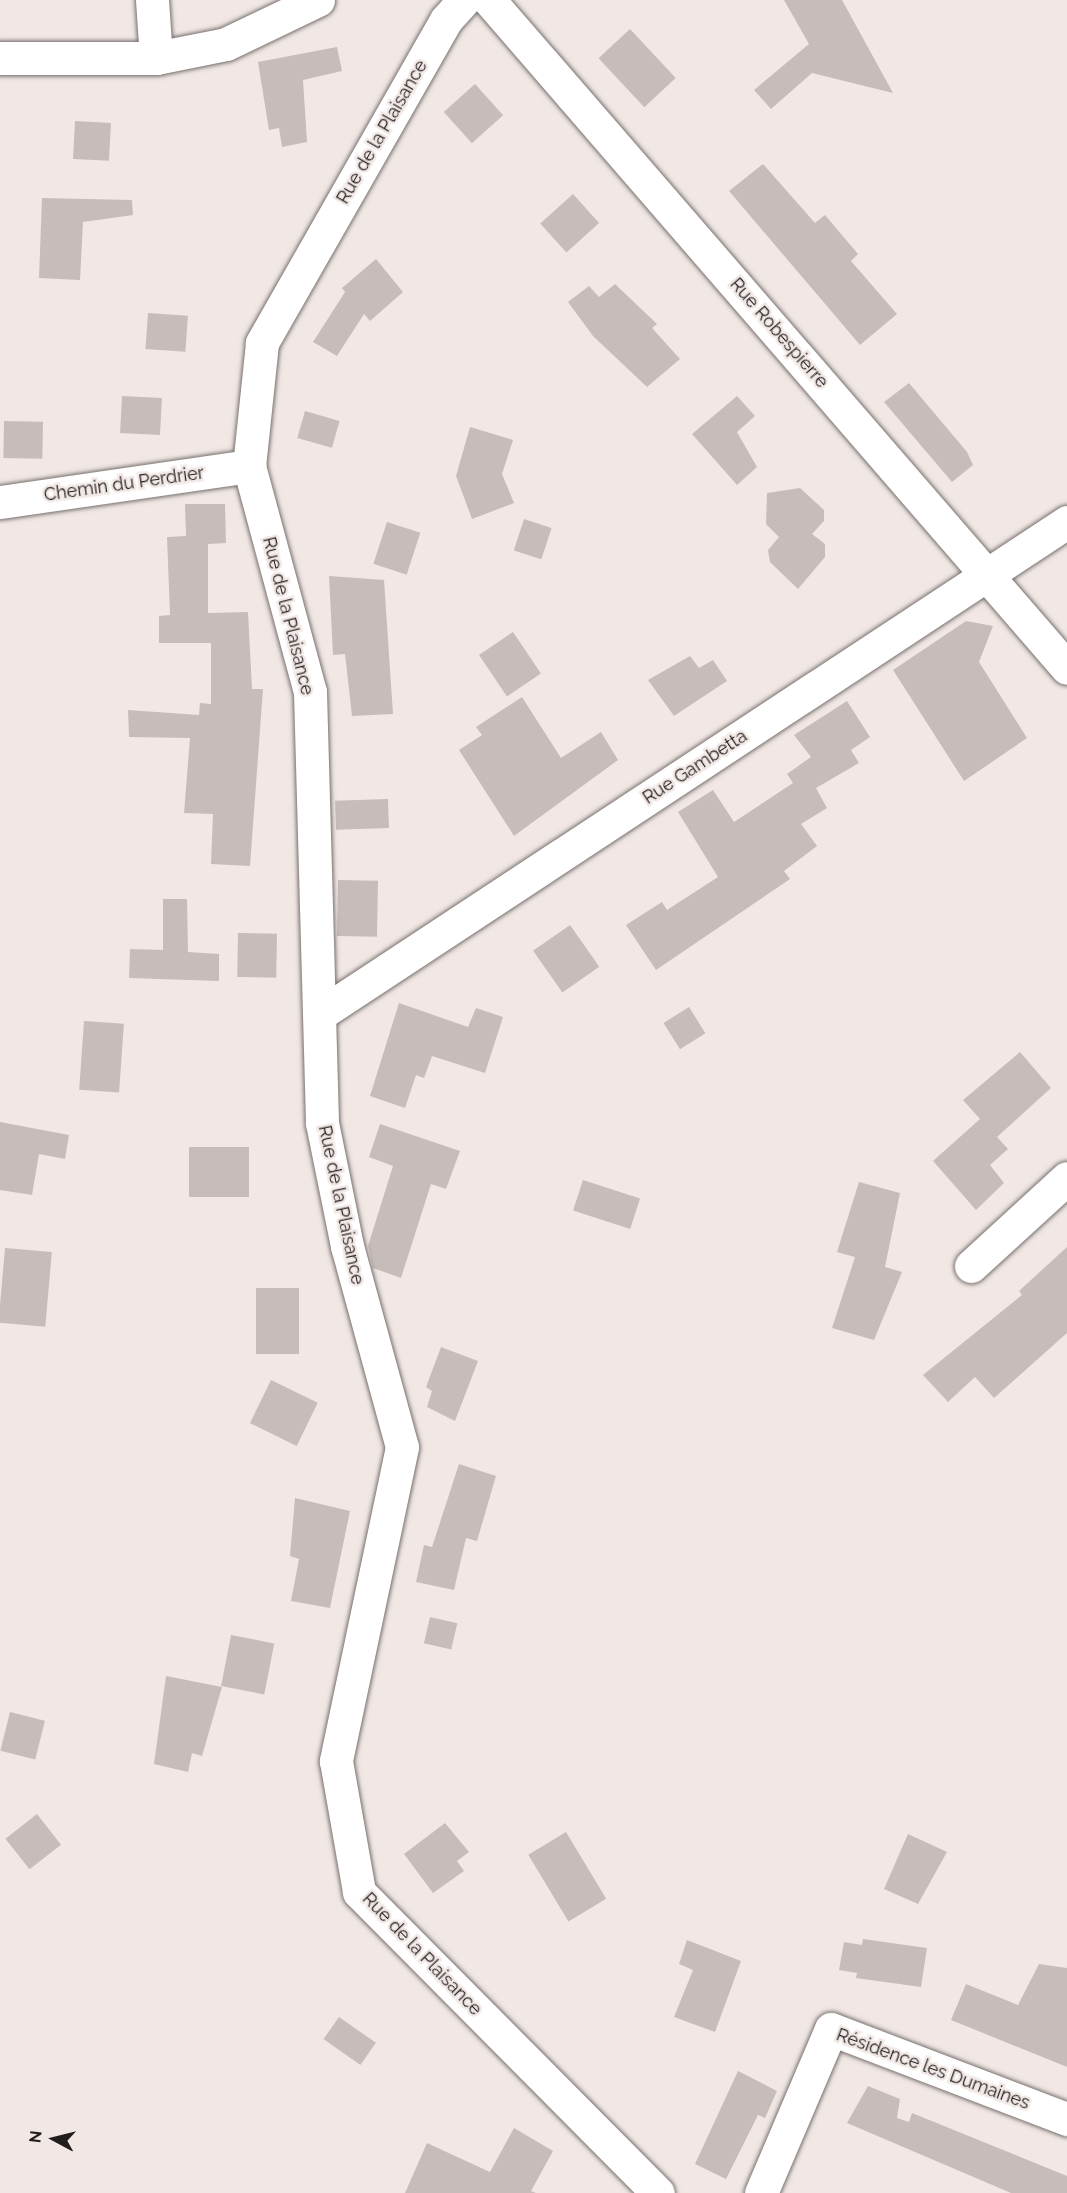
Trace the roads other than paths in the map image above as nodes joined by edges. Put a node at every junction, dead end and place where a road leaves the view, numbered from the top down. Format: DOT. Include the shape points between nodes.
graph roads {
  1 [pos="152,0"];
  2 [pos="318,0"];
  3 [pos="464,0"];
  4 [pos="489,0"];
  5 [pos="0,58"];
  6 [pos="156,58"];
  7 [pos="249,466"];
  8 [pos="0,502"];
  9 [pos="1067,522"];
  10 [pos="988,575"];
  11 [pos="1067,668"];
  12 [pos="323,1012"];
  13 [pos="1067,1178"];
  14 [pos="971,1266"];
  15 [pos="1067,2119"];
  16 [pos="658,2193"];
  17 [pos="761,2193"];
  1 -- 6 [label="street"];
  2 -- 6 [label="street" via="226,44"];
  3 -- 7 [label="street, Rue de la Plaisance" via="446,20 262,343"];
  4 -- 10 [label="street, Rue Robespierre"];
  5 -- 6 [label="street"];
  7 -- 8 [label="street, Chemin du Perdrier"];
  7 -- 12 [label="street, Rue de la Plaisance" via="310,692"];
  9 -- 10 [label="street, Rue Gambetta"];
  10 -- 11 [label="street, Rue Robespierre"];
  10 -- 12 [label="street, Rue Gambetta"];
  12 -- 16 [label="street, Rue de la Plaisance" via="322,1123 347,1246 402,1447 336,1761 359,1892"];
  13 -- 14 [label="street"];
  15 -- 17 [label="street, Résidence les Dumaines" via="831,2029"];
}
